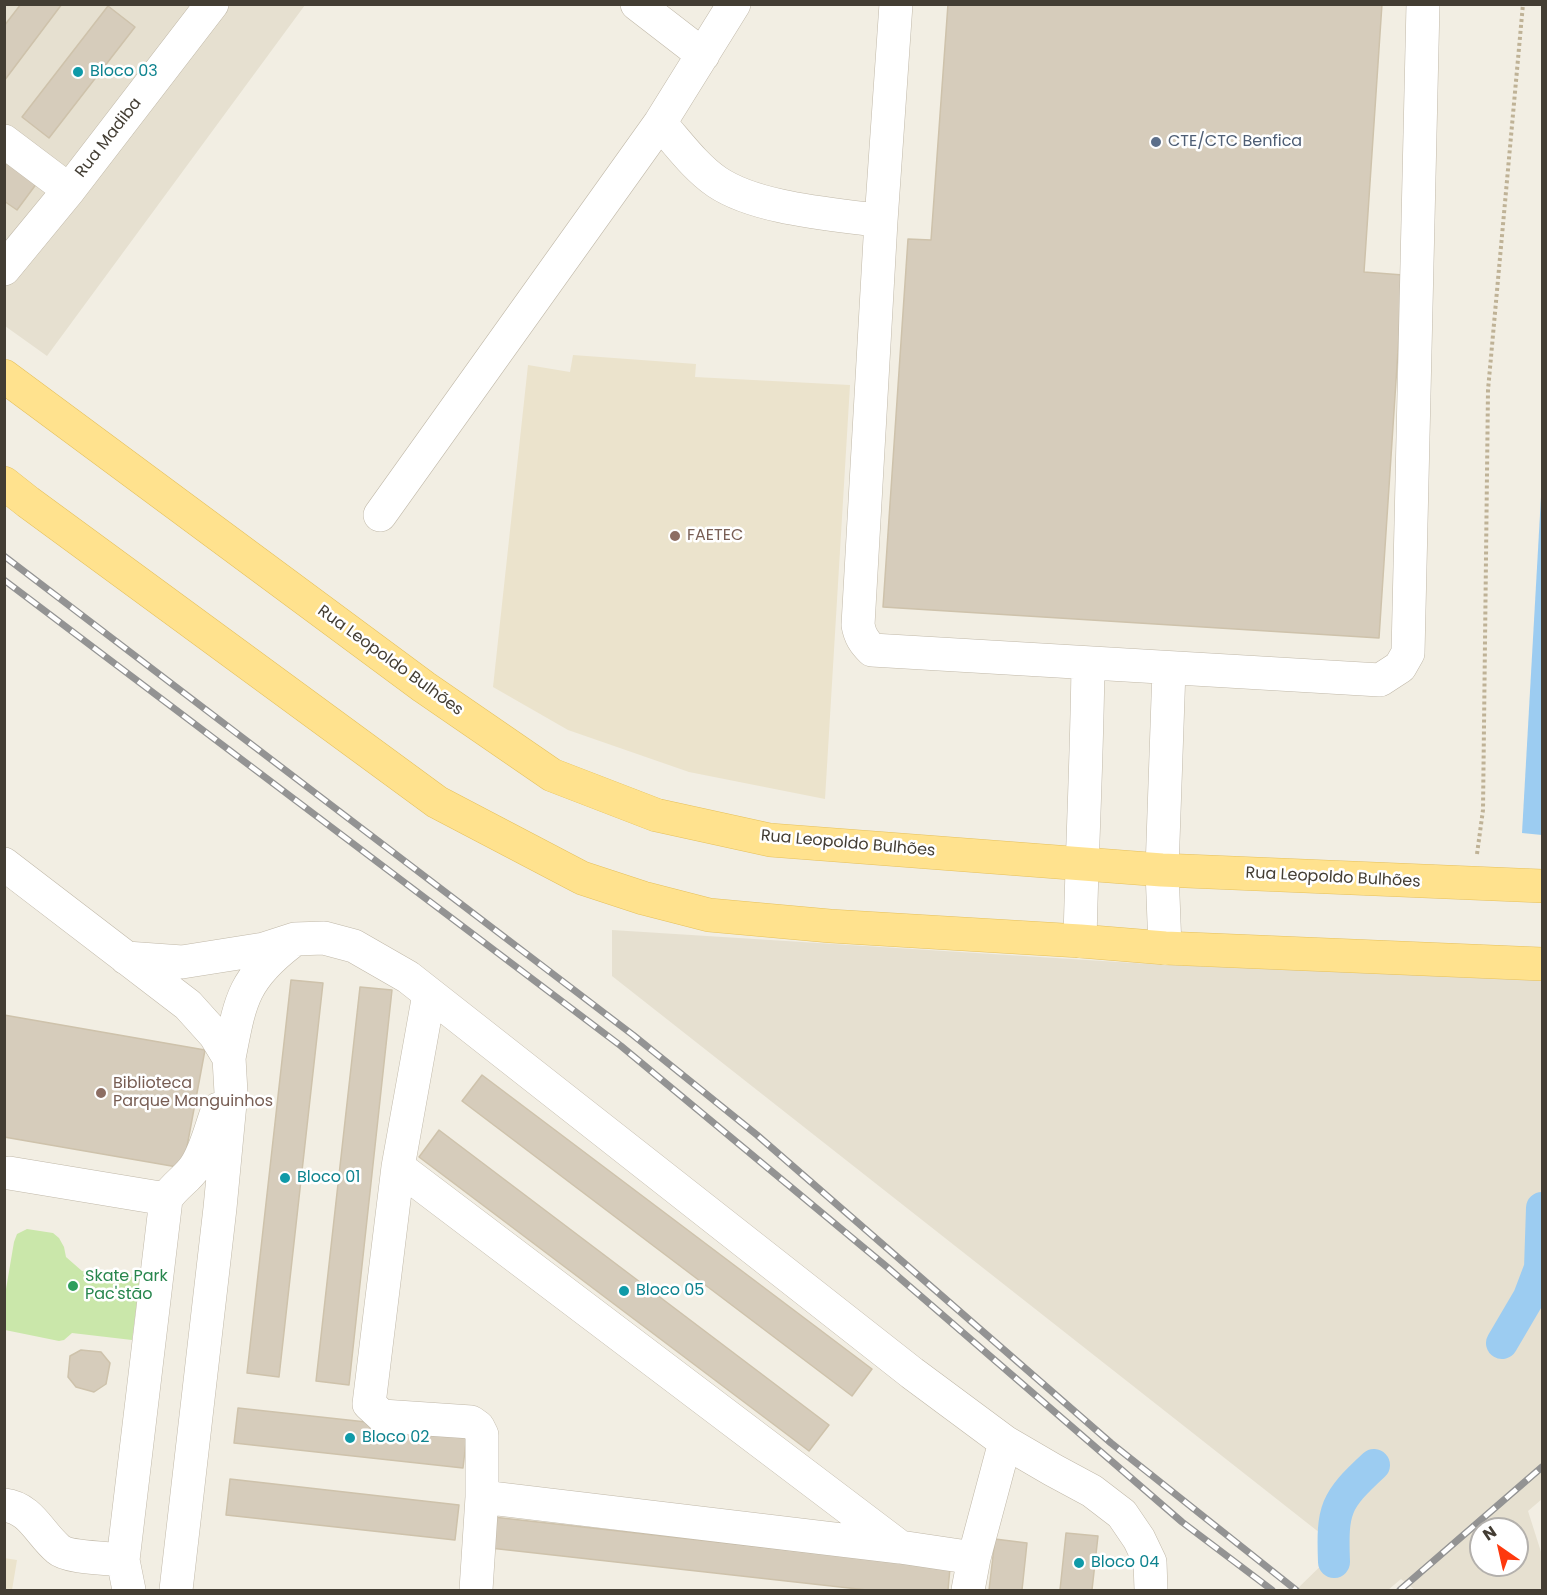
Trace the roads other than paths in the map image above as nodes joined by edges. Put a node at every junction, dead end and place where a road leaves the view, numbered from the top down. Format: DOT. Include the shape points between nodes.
graph roads {
  1 [pos="212,4"];
  2 [pos="637,4"];
  3 [pos="734,4"];
  4 [pos="896,4"];
  5 [pos="1423,4"];
  6 [pos="703,55"];
  7 [pos="660,123"];
  8 [pos="4,141"];
  9 [pos="69,190"];
  10 [pos="881,221"];
  11 [pos="4,269"];
  12 [pos="4,375"];
  13 [pos="4,483"];
  14 [pos="380,515"];
  15 [pos="1088,663"];
  16 [pos="1168,669"];
  17 [pos="1081,863"];
  18 [pos="4,864"];
  19 [pos="1162,870"];
  20 [pos="1529,886"];
  21 [pos="295,939"];
  22 [pos="1080,941"];
  23 [pos="1165,948"];
  24 [pos="126,958"];
  25 [pos="1532,964"];
  26 [pos="429,994"];
  27 [pos="230,1067"];
  28 [pos="398,1167"];
  29 [pos="6,1181"];
  30 [pos="166,1199"];
  31 [pos="1005,1442"];
  32 [pos="482,1497"];
  33 [pos="4,1505"];
  34 [pos="900,1547"];
  35 [pos="974,1558"];
  36 [pos="126,1575"];
  37 [pos="176,1590"];
  38 [pos="476,1590"];
  39 [pos="968,1590"];
  40 [pos="1151,1590"];
  1 -- 9 [label="street, Rua Madiba"];
  2 -- 6 [label="street"];
  3 -- 6 [label="street"];
  4 -- 10 [label="street"];
  5 -- 16 [label="street" via="1408,652 1400,667 1380,680"];
  6 -- 7 [label="street"];
  7 -- 10 [label="street" via="703,171 738,194 765,203"];
  7 -- 14 [label="street"];
  8 -- 9 [label="street"];
  9 -- 11 [label="street, Rua Madiba"];
  10 -- 15 [label="street" via="860,635 872,650"];
  12 -- 17 [label="main road, Rua Leopoldo Bulhões" via="424,687 552,775 656,815 770,840"];
  13 -- 22 [label="main road" via="437,802 582,878 709,915"];
  15 -- 16 [label="street"];
  15 -- 17 [label="street"];
  16 -- 19 [label="street"];
  17 -- 19 [label="main road, Rua Leopoldo Bulhões"];
  17 -- 22 [label="street"];
  18 -- 24 [label="street"];
  19 -- 20 [label="main road, Rua Leopoldo Bulhões"];
  19 -- 23 [label="street"];
  21 -- 24 [label="street" via="264,949 182,962"];
  21 -- 26 [label="street" via="324,938 354,946"];
  21 -- 27 [label="street" via="251,982 239,1005"];
  22 -- 23 [label="main road"];
  23 -- 25 [label="main road"];
  24 -- 27 [label="street" via="188,1005 215,1035"];
  26 -- 28 [label="street"];
  26 -- 31 [label="street"];
  27 -- 30 [label="street" via="197,1164"];
  27 -- 37 [label="street" via="220,1208"];
  28 -- 32 [label="street" via="369,1404 382,1416 471,1422 478,1427 482,1435"];
  28 -- 34 [label="street"];
  29 -- 30 [label="street"];
  30 -- 36 [label="street"];
  31 -- 35 [label="street"];
  31 -- 40 [label="street" via="1092,1491 1122,1514 1150,1562"];
  32 -- 34 [label="street"];
  32 -- 38 [label="street"];
  33 -- 36 [label="street" via="14,1506 33,1519 59,1551"];
  34 -- 35 [label="street"];
  35 -- 39 [label="street"];
}
